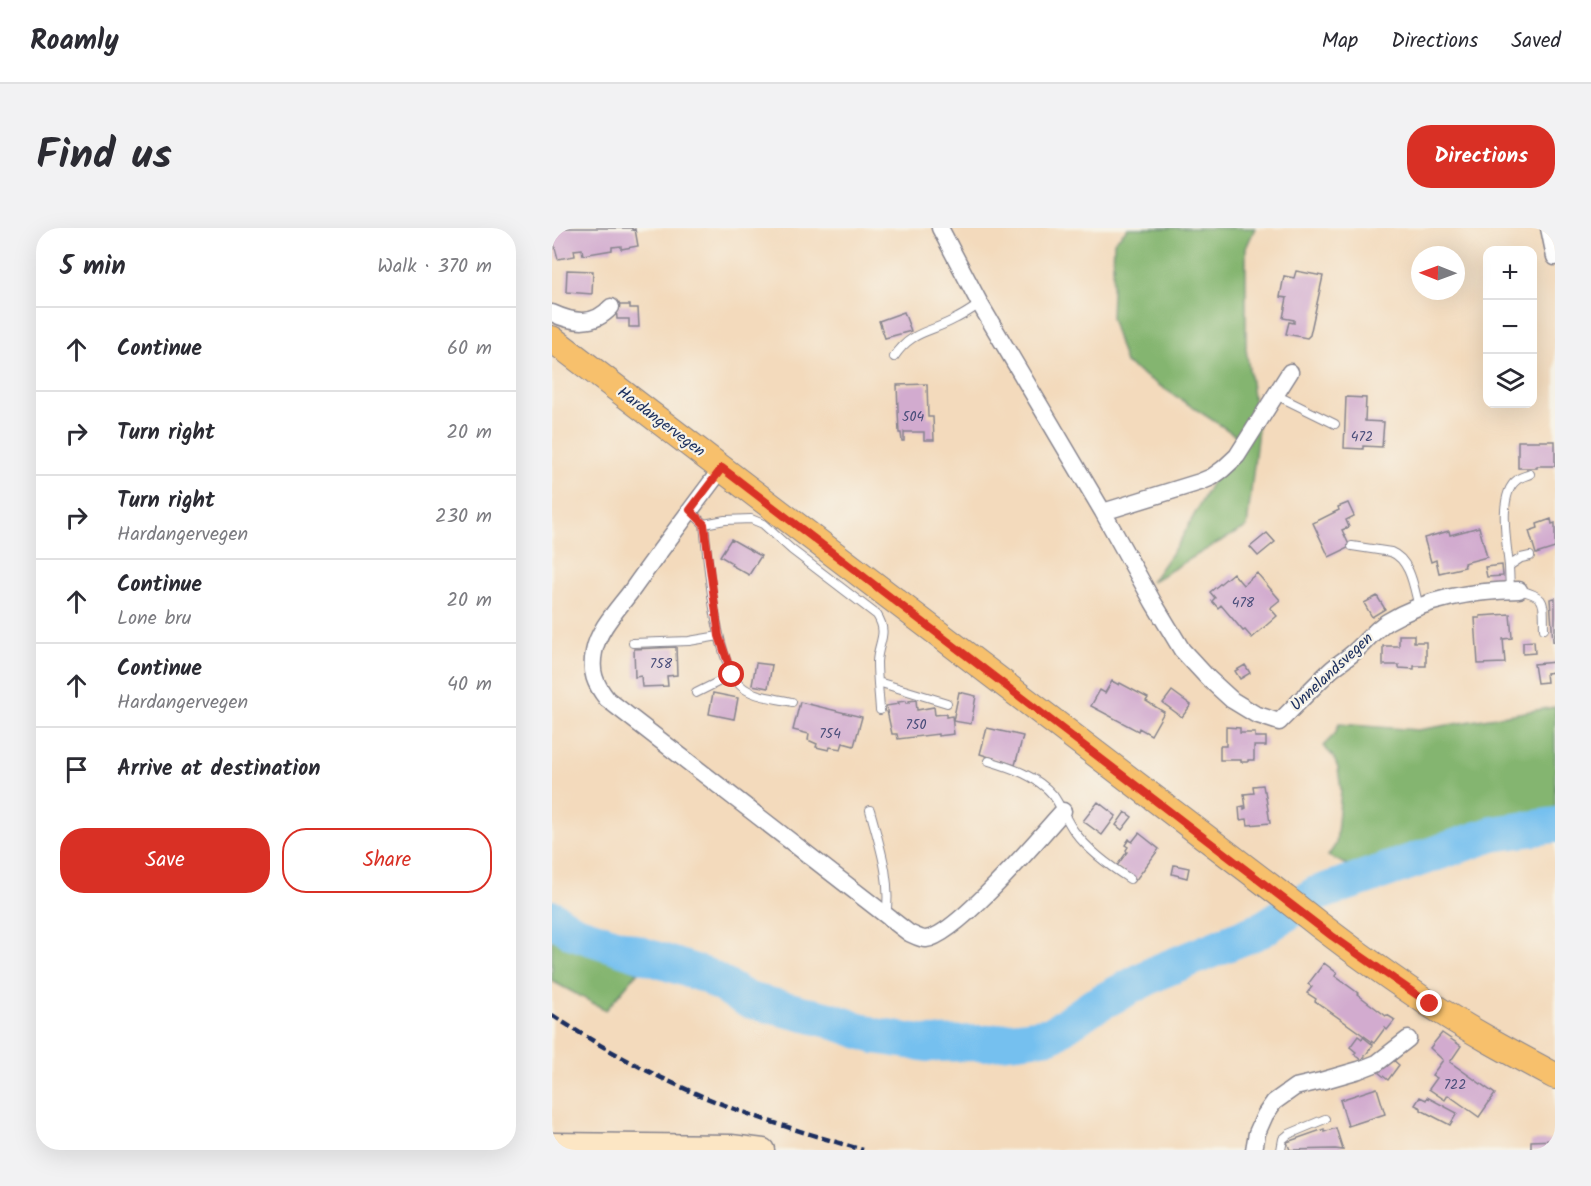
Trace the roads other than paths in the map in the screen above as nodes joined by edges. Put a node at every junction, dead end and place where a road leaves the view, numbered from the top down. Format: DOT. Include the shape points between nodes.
graph roads {
  1 [pos="940,228"];
  2 [pos="1549,228"];
  3 [pos="1555,257"];
  4 [pos="980,304"];
  5 [pos="611,307"];
  6 [pos="552,313"];
  7 [pos="552,339"];
  8 [pos="894,357"];
  9 [pos="1290,372"];
  10 [pos="1276,395"];
  11 [pos="1335,424"];
  12 [pos="722,468"];
  13 [pos="1530,474"];
  14 [pos="690,510"];
  15 [pos="1103,512"];
  16 [pos="704,524"];
  17 [pos="1352,546"];
  18 [pos="1530,556"];
  19 [pos="1509,566"];
  20 [pos="1515,590"];
  21 [pos="1419,607"];
  22 [pos="1544,629"];
  23 [pos="719,636"];
  24 [pos="633,643"];
  25 [pos="732,675"];
  26 [pos="878,682"];
  27 [pos="696,693"];
  28 [pos="792,702"];
  29 [pos="947,703"];
  30 [pos="879,710"];
  31 [pos="988,761"];
  32 [pos="870,810"];
  33 [pos="1063,811"];
  34 [pos="1130,879"];
  35 [pos="886,916"];
  36 [pos="1408,1039"];
  37 [pos="1555,1076"];
  38 [pos="1325,1119"];
  39 [pos="552,1144"];
  40 [pos="763,1150"];
  41 [pos="1254,1150"];
  42 [pos="1281,1150"];
  1 -- 4 [label="street, Unnelandsvegen"];
  2 -- 3 [label="street"];
  4 -- 8 [label="lane" via="911,338"];
  4 -- 15 [label="street, Unnelandsvegen"];
  5 -- 6 [label="street" via="597,319 583,321"];
  7 -- 12 [label="main road, Hardangervegen"];
  9 -- 10 [label="street"];
  10 -- 11 [label="lane"];
  10 -- 15 [label="street" via="1237,456 1223,470 1200,482"];
  12 -- 14 [label="street"];
  12 -- 37 [label="main road, Hardangervegen" via="1332,936 1430,1004"];
  13 -- 19 [label="lane" via="1518,478 1507,495"];
  14 -- 16 [label="lane"];
  14 -- 35 [label="street" via="598,639 592,665 598,687 607,699"];
  15 -- 21 [label="street, Unnelandsvegen" via="1182,650 1232,700 1279,723 1385,623"];
  16 -- 23 [label="lane"];
  16 -- 26 [label="lane" via="751,519 763,524 877,615 884,630 877,662"];
  17 -- 21 [label="lane" via="1397,554 1407,568"];
  18 -- 19 [label="lane"];
  19 -- 20 [label="lane"];
  20 -- 21 [label="street, Unnelandsvegen" via="1465,594"];
  20 -- 22 [label="lane" via="1540,597"];
  23 -- 24 [label="lane"];
  23 -- 25 [label="lane"];
  25 -- 27 [label="lane"];
  25 -- 28 [label="lane" via="752,692"];
  26 -- 29 [label="lane"];
  26 -- 30 [label="lane"];
  31 -- 33 [label="lane" via="1010,767 1042,784"];
  32 -- 35 [label="lane" via="883,858"];
  33 -- 34 [label="lane" via="1073,831 1091,850"];
  33 -- 35 [label="street" via="966,914 936,936 919,937"];
  36 -- 41 [label="street" via="1377,1063 1294,1087 1274,1102 1265,1115"];
  38 -- 42 [label="lane" via="1289,1134"];
  39 -- 40 [label="street" via="731,1146"];
}
